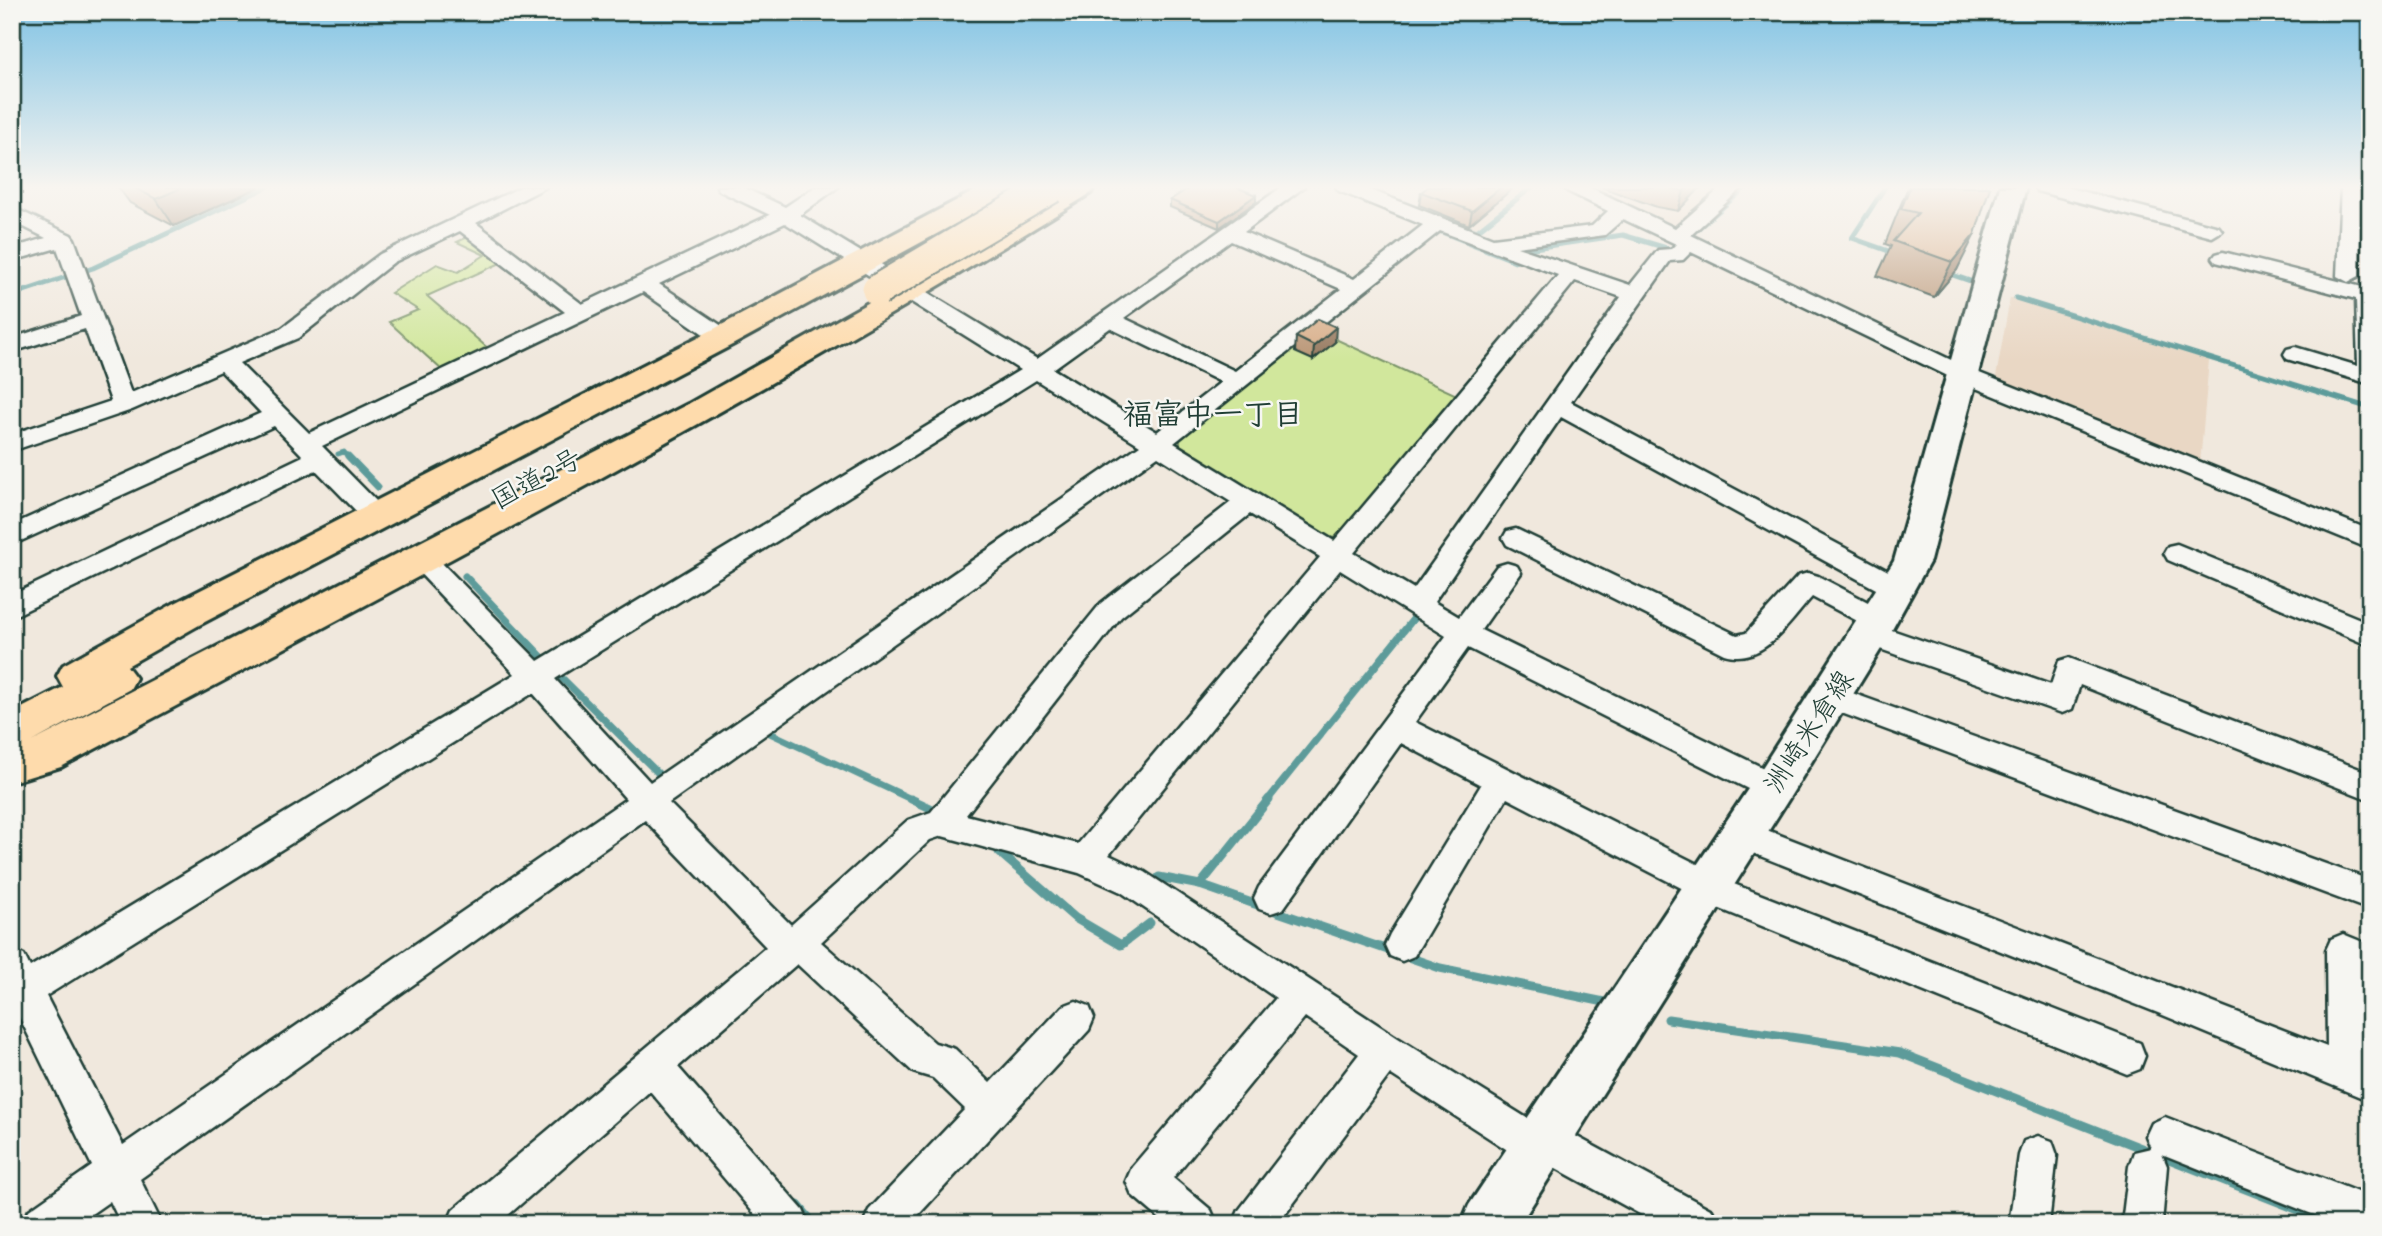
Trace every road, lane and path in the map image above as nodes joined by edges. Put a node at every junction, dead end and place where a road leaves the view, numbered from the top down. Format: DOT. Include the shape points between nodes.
graph roads {
  1 [pos="44,245"];
  2 [pos="66,245"];
  3 [pos="414,245"];
  4 [pos="491,245"];
  5 [pos="724,245"];
  6 [pos="827,245"];
  7 [pos="927,245"];
  8 [pos="936,245"];
  9 [pos="947,245"];
  10 [pos="958,245"];
  11 [pos="1213,245"];
  12 [pos="1257,245"];
  13 [pos="1405,245"];
  14 [pos="1491,245"];
  15 [pos="1679,245"];
  16 [pos="1999,245"];
  17 [pos="2349,245"];
  18 [pos="12,254"];
  19 [pos="2223,258"];
  20 [pos="1570,274"];
  21 [pos="2348,276"];
  22 [pos="879,282"];
  23 [pos="644,283"];
  24 [pos="1352,285"];
  25 [pos="1634,293"];
  26 [pos="2368,296"];
  27 [pos="581,313"];
  28 [pos="1109,318"];
  29 [pos="91,320"];
  30 [pos="723,337"];
  31 [pos="12,345"];
  32 [pos="2295,354"];
  33 [pos="226,363"];
  34 [pos="1038,369"];
  35 [pos="1964,375"];
  36 [pos="2370,377"];
  37 [pos="1233,378"];
  38 [pos="124,405"];
  39 [pos="1562,406"];
  40 [pos="277,415"];
  41 [pos="12,443"];
  42 [pos="1159,443"];
  43 [pos="311,452"];
  44 [pos="1251,500"];
  45 [pos="378,528"];
  46 [pos="12,536"];
  47 [pos="1516,538"];
  48 [pos="2370,540"];
  49 [pos="2177,553"];
  50 [pos="1339,554"];
  51 [pos="423,560"];
  52 [pos="1507,573"];
  53 [pos="350,599"];
  54 [pos="1418,604"];
  55 [pos="12,607"];
  56 [pos="1882,614"];
  57 [pos="1463,633"];
  58 [pos="2370,635"];
  59 [pos="535,676"];
  60 [pos="1830,697"];
  61 [pos="12,709"];
  62 [pos="1395,726"];
  63 [pos="12,733"];
  64 [pos="12,757"];
  65 [pos="12,765"];
  66 [pos="1501,780"];
  67 [pos="12,787"];
  68 [pos="2370,787"];
  69 [pos="1773,788"];
  70 [pos="647,801"];
  71 [pos="942,822"];
  72 [pos="1741,834"];
  73 [pos="1085,860"];
  74 [pos="1706,886"];
  75 [pos="2370,895"];
  76 [pos="1271,898"];
  77 [pos="1402,945"];
  78 [pos="799,947"];
  79 [pos="2370,961"];
  80 [pos="16,985"];
  81 [pos="1301,995"];
  82 [pos="1076,1018"];
  83 [pos="1385,1050"];
  84 [pos="2127,1056"];
  85 [pos="657,1072"];
  86 [pos="2358,1078"];
  87 [pos="991,1109"];
  88 [pos="1539,1142"];
  89 [pos="2038,1155"];
  90 [pos="117,1172"];
  91 [pos="2370,1217"];
  92 [pos="43,1224"];
  93 [pos="142,1224"];
  94 [pos="467,1224"];
  95 [pos="789,1224"];
  96 [pos="883,1224"];
  97 [pos="1197,1224"];
  98 [pos="1253,1224"];
  99 [pos="1488,1224"];
  100 [pos="1698,1224"];
  101 [pos="2029,1224"];
  102 [pos="2142,1224"];
  1 -- 18 [label="street"];
  2 -- 29 [label="street"];
  3 -- 33 [label="street" via="387,258 290,333"];
  4 -- 27 [label="street"];
  5 -- 23 [label="street"];
  6 -- 22 [label="street"];
  7 -- 22 [label="highway"];
  8 -- 22 [label="highway, 国道2号"];
  9 -- 22 [label="highway, 国道2号, bridge"];
  10 -- 22 [label="highway"];
  11 -- 28 [label="street"];
  12 -- 24 [label="street"];
  13 -- 24 [label="street"];
  14 -- 20 [label="street"];
  15 -- 25 [label="street" via="1665,254"];
  15 -- 35 [label="street"];
  16 -- 35 [label="main road, 洲崎米倉線"];
  17 -- 21 [label="street"];
  19 -- 26 [label="street"];
  20 -- 25 [label="street"];
  20 -- 50 [label="street"];
  22 -- 30 [label="highway"];
  22 -- 34 [label="street"];
  22 -- 45 [label="highway, 国道2号"];
  22 -- 51 [label="highway"];
  22 -- 64 [label="highway, 国道2号" via="665,409"];
  23 -- 27 [label="street"];
  23 -- 30 [label="street"];
  24 -- 37 [label="street"];
  25 -- 39 [label="street"];
  26 -- 36 [label="street"];
  27 -- 43 [label="street"];
  28 -- 34 [label="street"];
  28 -- 37 [label="street"];
  29 -- 31 [label="street"];
  29 -- 38 [label="street"];
  30 -- 45 [label="highway"];
  32 -- 36 [label="street"];
  33 -- 38 [label="street"];
  33 -- 40 [label="street"];
  34 -- 42 [label="street"];
  34 -- 59 [label="street"];
  35 -- 48 [label="street"];
  35 -- 56 [label="main road, 洲崎米倉線" via="1912,561"];
  37 -- 42 [label="street"];
  38 -- 41 [label="street"];
  39 -- 54 [label="street"];
  39 -- 56 [label="street"];
  40 -- 43 [label="street"];
  40 -- 46 [label="street"];
  42 -- 44 [label="street"];
  42 -- 70 [label="street"];
  43 -- 45 [label="street"];
  43 -- 55 [label="street"];
  44 -- 50 [label="street"];
  44 -- 71 [label="street" via="1111,610"];
  45 -- 61 [label="highway"];
  45 -- 63 [label="highway, 国道2号"];
  47 -- 56 [label="street" via="1734,646 1754,643 1808,583"];
  49 -- 58 [label="street"];
  50 -- 54 [label="street"];
  50 -- 73 [label="street"];
  51 -- 53 [label="highway"];
  51 -- 59 [label="street"];
  52 -- 57 [label="street"];
  53 -- 65 [label="highway" via="46,755"];
  53 -- 67 [label="highway"];
  54 -- 57 [label="street"];
  56 -- 60 [label="main road, 洲崎米倉線"];
  56 -- 68 [label="street" via="2062,701 2068,669"];
  57 -- 62 [label="street"];
  57 -- 69 [label="street"];
  59 -- 70 [label="street"];
  59 -- 80 [label="street"];
  60 -- 69 [label="main road, 洲崎米倉線"];
  60 -- 75 [label="street"];
  62 -- 66 [label="street"];
  62 -- 76 [label="street"];
  66 -- 74 [label="street"];
  66 -- 77 [label="street"];
  69 -- 72 [label="main road, 洲崎米倉線"];
  70 -- 78 [label="street"];
  70 -- 90 [label="street"];
  71 -- 73 [label="street"];
  71 -- 78 [label="street" via="919,830"];
  72 -- 74 [label="main road, 洲崎米倉線"];
  72 -- 86 [label="street"];
  73 -- 81 [label="street" via="1133,882"];
  74 -- 84 [label="street"];
  74 -- 88 [label="main road, 洲崎米倉線"];
  78 -- 85 [label="street"];
  78 -- 87 [label="street" via="926,1059 943,1062"];
  79 -- 86 [label="street" via="2343,950"];
  80 -- 90 [label="street"];
  81 -- 83 [label="street"];
  81 -- 97 [label="street" via="1146,1181"];
  82 -- 87 [label="street"];
  83 -- 88 [label="street"];
  83 -- 98 [label="street"];
  85 -- 94 [label="street"];
  85 -- 95 [label="street"];
  87 -- 96 [label="street"];
  88 -- 99 [label="main road, 洲崎米倉線"];
  88 -- 100 [label="street"];
  89 -- 101 [label="street"];
  90 -- 92 [label="street"];
  90 -- 93 [label="street"];
  91 -- 102 [label="street" via="2157,1151"];
}
